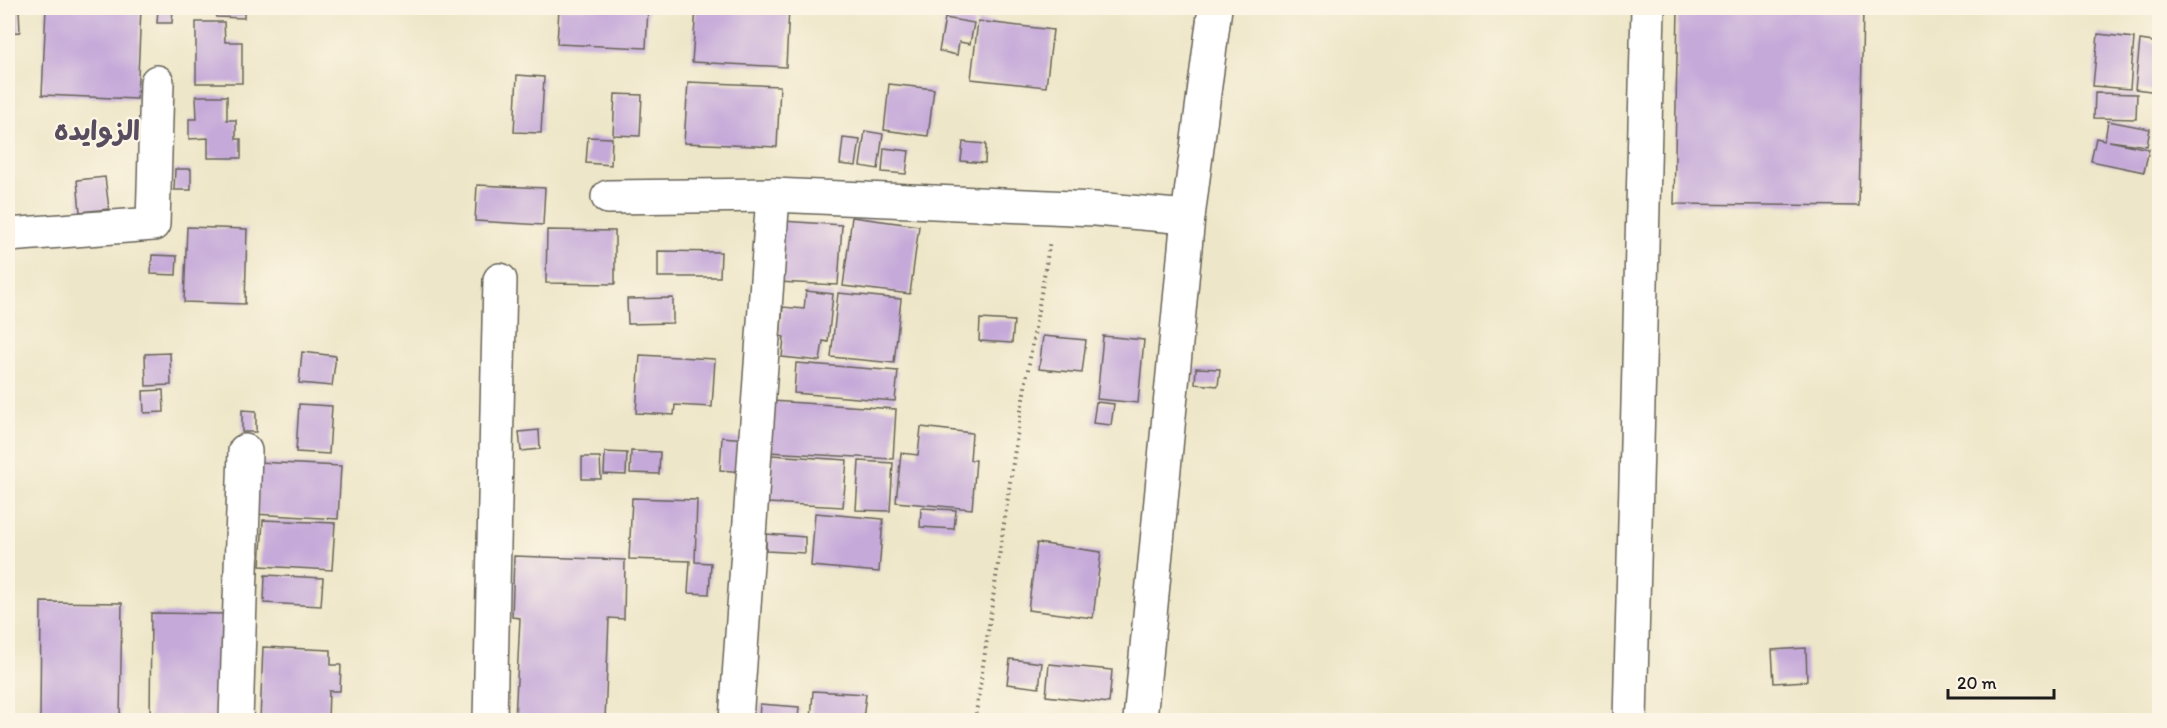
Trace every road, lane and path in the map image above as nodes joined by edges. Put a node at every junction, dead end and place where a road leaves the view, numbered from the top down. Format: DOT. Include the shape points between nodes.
graph roads {
  1 [pos="1215,8"];
  2 [pos="1648,8"];
  3 [pos="157,82"];
  4 [pos="773,195"];
  5 [pos="608,197"];
  6 [pos="1056,207"];
  7 [pos="1188,217"];
  8 [pos="8,235"];
  9 [pos="500,280"];
  10 [pos="245,451"];
  11 [pos="236,720"];
  12 [pos="490,720"];
  13 [pos="736,720"];
  14 [pos="975,720"];
  15 [pos="1140,720"];
  16 [pos="1630,720"];
  1 -- 7 [label="street"];
  2 -- 16 [label="street"];
  3 -- 8 [label="street" via="153,224"];
  4 -- 5 [label="street"];
  4 -- 6 [label="street"];
  4 -- 13 [label="street"];
  6 -- 7 [label="street"];
  6 -- 14 [label="path" via="1019,422"];
  7 -- 15 [label="street"];
  9 -- 12 [label="street"];
  10 -- 11 [label="street"];
}
